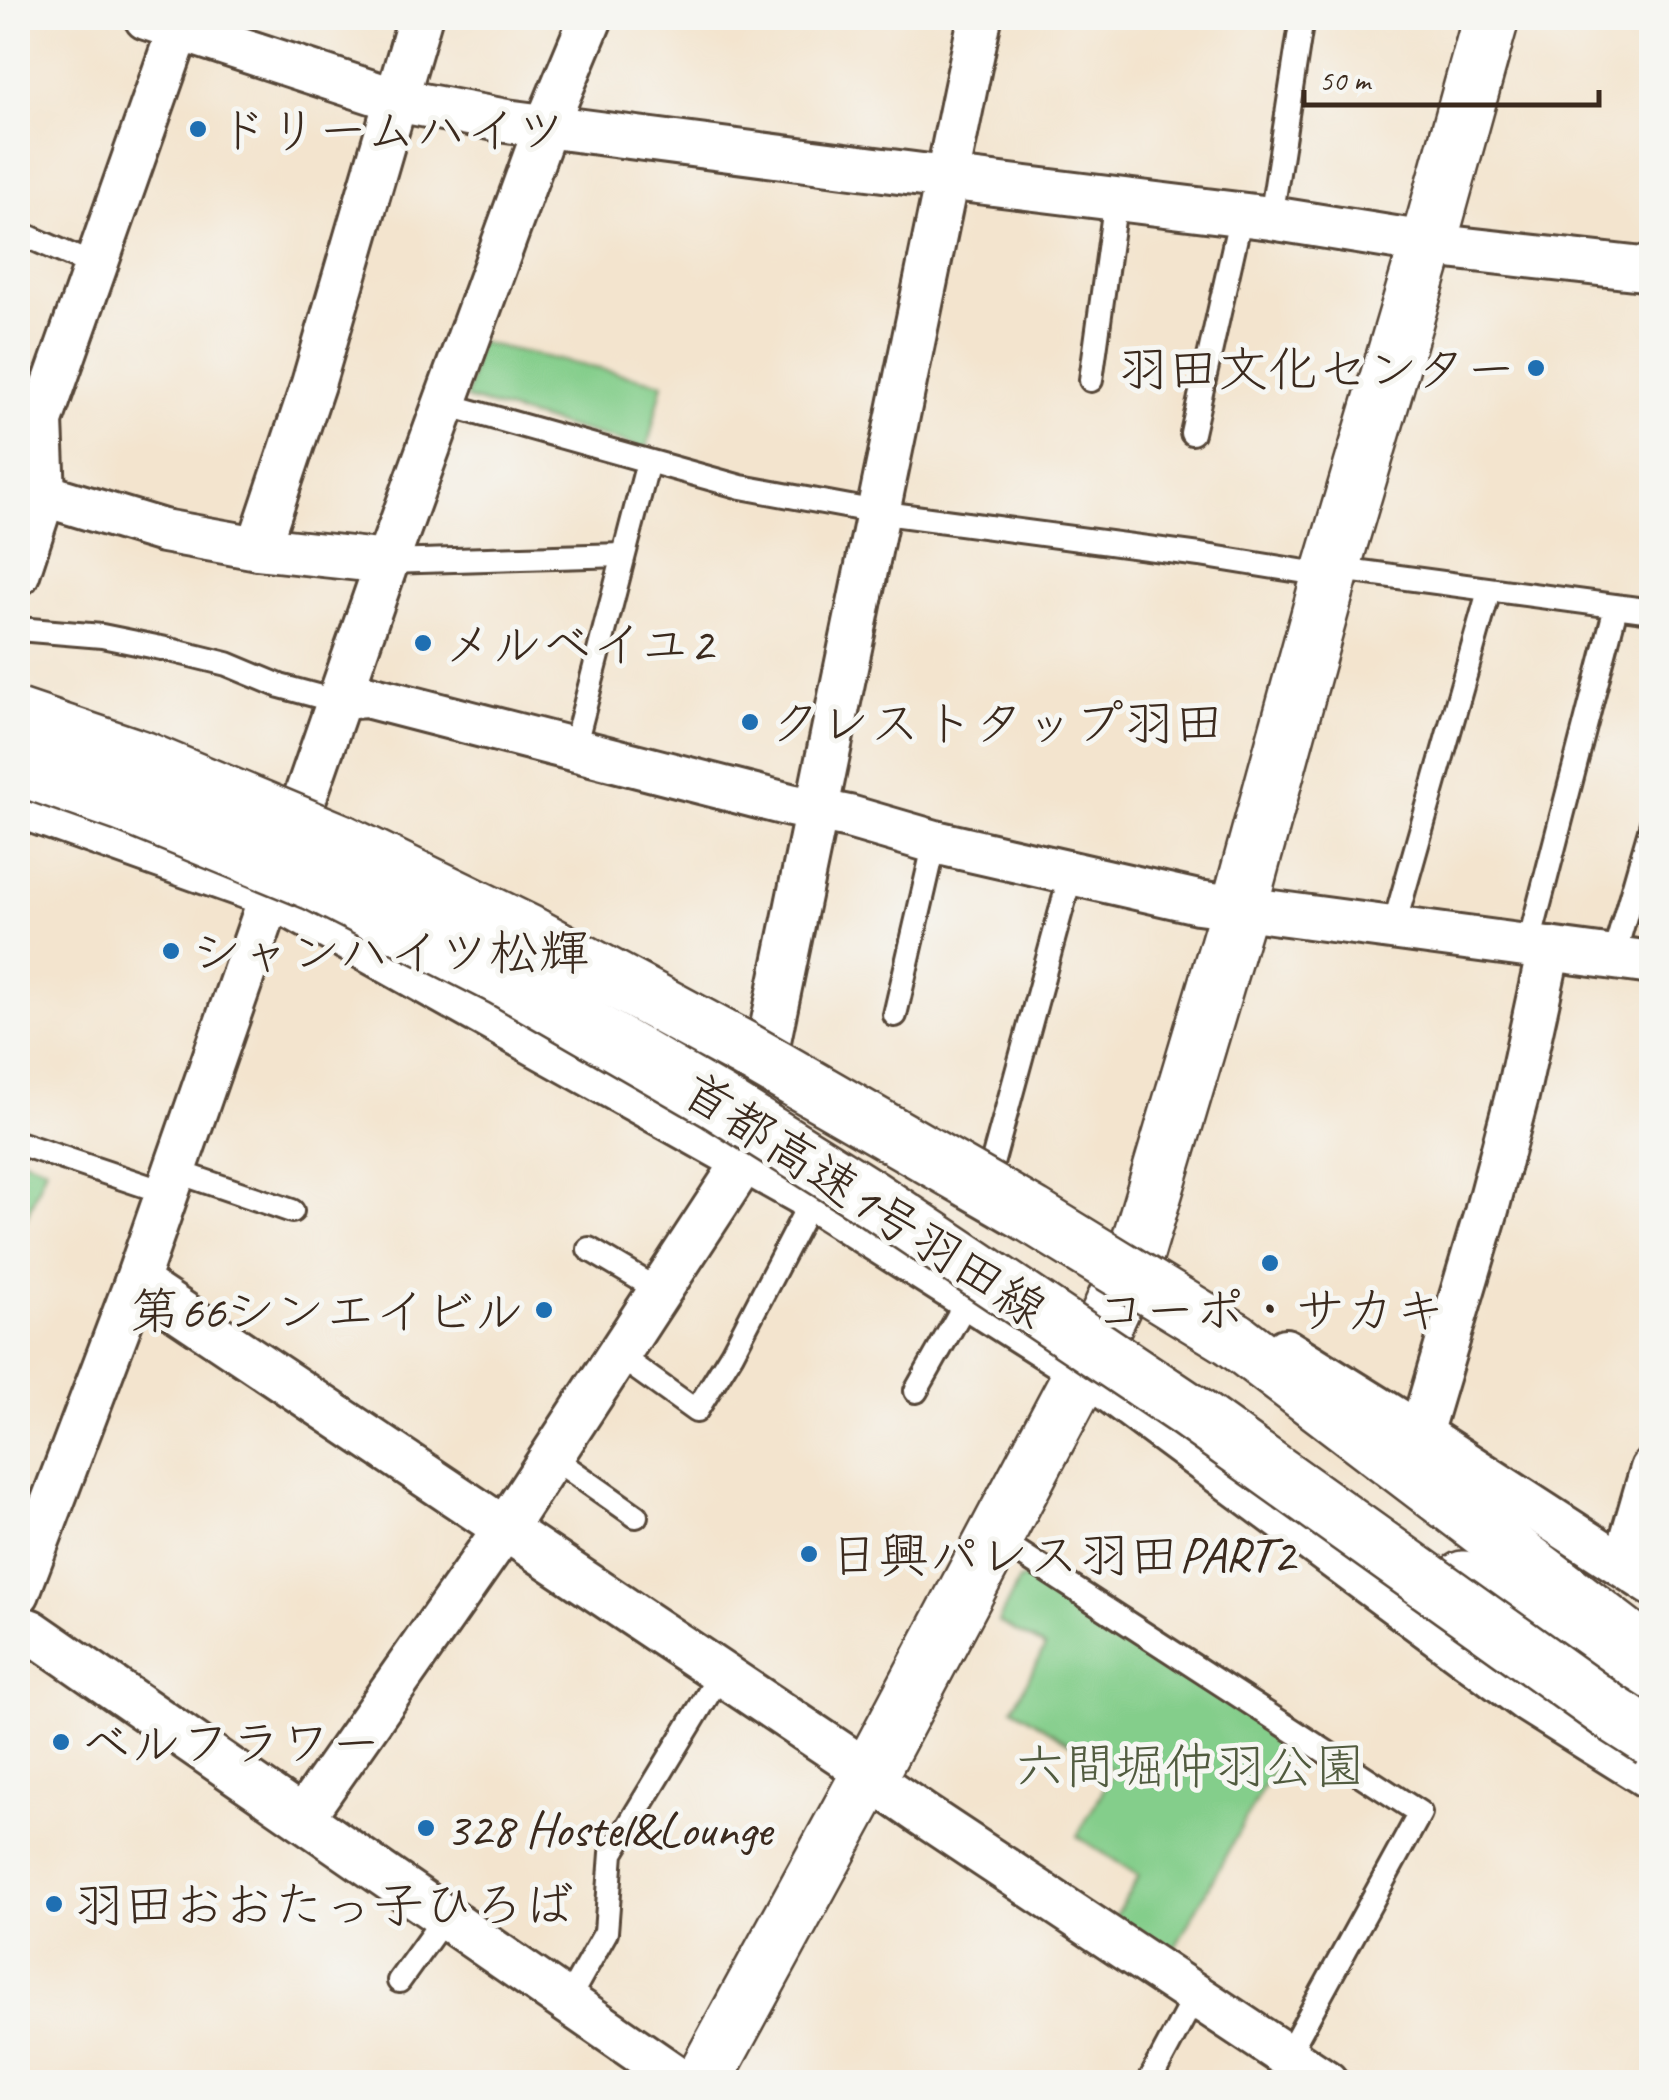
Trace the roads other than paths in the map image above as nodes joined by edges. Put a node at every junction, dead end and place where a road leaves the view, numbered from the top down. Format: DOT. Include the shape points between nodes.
graph roads {
  1 [pos="420,18"];
  2 [pos="591,18"];
  3 [pos="980,18"];
  4 [pos="1302,18"];
  5 [pos="1491,18"];
  6 [pos="169,21"];
  7 [pos="396,100"];
  8 [pos="546,126"];
  9 [pos="945,178"];
  10 [pos="1116,198"];
  11 [pos="1256,216"];
  12 [pos="18,232"];
  13 [pos="1427,244"];
  14 [pos="95,266"];
  15 [pos="1652,270"];
  16 [pos="1091,380"];
  17 [pos="445,404"];
  18 [pos="1192,433"];
  19 [pos="648,462"];
  20 [pos="31,491"];
  21 [pos="876,512"];
  22 [pos="258,548"];
  23 [pos="623,555"];
  24 [pos="387,562"];
  25 [pos="1331,572"];
  26 [pos="18,574"];
  27 [pos="1489,591"];
  28 [pos="1616,607"];
  29 [pos="1652,611"];
  30 [pos="18,629"];
  31 [pos="340,698"];
  32 [pos="18,703"];
  33 [pos="18,717"];
  34 [pos="574,748"];
  35 [pos="18,767"];
  36 [pos="18,806"];
  37 [pos="302,807"];
  38 [pos="816,811"];
  39 [pos="1652,822"];
  40 [pos="935,842"];
  41 [pos="1071,874"];
  42 [pos="271,896"];
  43 [pos="1239,908"];
  44 [pos="1393,929"];
  45 [pos="1539,948"];
  46 [pos="1632,960"];
  47 [pos="895,1015"];
  48 [pos="768,1048"];
  49 [pos="18,1142"];
  50 [pos="744,1162"];
  51 [pos="989,1175"];
  52 [pos="171,1182"];
  53 [pos="812,1199"];
  54 [pos="292,1212"];
  55 [pos="589,1249"];
  56 [pos="1135,1257"];
  57 [pos="136,1282"];
  58 [pos="660,1291"];
  59 [pos="968,1299"];
  60 [pos="1234,1338"];
  61 [pos="618,1355"];
  62 [pos="1083,1371"];
  63 [pos="916,1391"];
  64 [pos="1189,1411"];
  65 [pos="1420,1434"];
  66 [pos="552,1457"];
  67 [pos="1652,1469"];
  68 [pos="636,1516"];
  69 [pos="505,1528"];
  70 [pos="995,1537"];
  71 [pos="1638,1574"];
  72 [pos="18,1593"];
  73 [pos="1652,1615"];
  74 [pos="18,1626"];
  75 [pos="1652,1657"];
  76 [pos="720,1673"];
  77 [pos="1652,1696"];
  78 [pos="1652,1739"];
  79 [pos="868,1776"];
  80 [pos="1652,1780"];
  81 [pos="302,1818"];
  82 [pos="444,1917"];
  83 [pos="399,1980"];
  84 [pos="1195,1996"];
  85 [pos="568,2001"];
  86 [pos="1287,2056"];
  87 [pos="683,2082"];
  88 [pos="702,2082"];
  89 [pos="1149,2082"];
  90 [pos="1326,2082"];
  1 -- 7 [label="street"];
  2 -- 8 [label="street"];
  3 -- 9 [label="street"];
  4 -- 11 [label="lane"];
  5 -- 13 [label="main road"];
  6 -- 7 [label="street"];
  6 -- 14 [label="street"];
  7 -- 8 [label="street"];
  7 -- 22 [label="street"];
  8 -- 9 [label="street"];
  8 -- 17 [label="street"];
  9 -- 10 [label="street"];
  9 -- 21 [label="street"];
  10 -- 11 [label="street"];
  10 -- 16 [label="lane"];
  11 -- 13 [label="street"];
  11 -- 18 [label="lane"];
  12 -- 14 [label="lane"];
  13 -- 15 [label="street"];
  13 -- 25 [label="main road"];
  14 -- 20 [label="street" via="41,421"];
  17 -- 19 [label="lane"];
  17 -- 24 [label="street"];
  19 -- 21 [label="lane"];
  19 -- 23 [label="lane"];
  20 -- 22 [label="street" via="164,531"];
  20 -- 26 [label="street"];
  21 -- 25 [label="lane"];
  21 -- 38 [label="street"];
  22 -- 24 [label="street"];
  23 -- 24 [label="lane"];
  23 -- 34 [label="lane"];
  24 -- 31 [label="street"];
  25 -- 27 [label="lane"];
  25 -- 43 [label="main road"];
  27 -- 28 [label="lane"];
  27 -- 44 [label="lane"];
  28 -- 29 [label="lane"];
  28 -- 45 [label="lane"];
  30 -- 31 [label="lane" via="166,649"];
  31 -- 34 [label="street" via="366,696"];
  31 -- 37 [label="street"];
  32 -- 37 [label="street"];
  33 -- 60 [label="main road, 首都高速1号羽田線, bridge" via="142,759 341,842 526,932 742,1049"];
  34 -- 38 [label="street"];
  35 -- 64 [label="main road, 首都高速1号羽田線, bridge" via="316,883 503,978 871,1198"];
  36 -- 42 [label="street"];
  37 -- 42 [label="street"];
  37 -- 48 [label="street"];
  38 -- 40 [label="street"];
  38 -- 48 [label="street"];
  39 -- 46 [label="lane"];
  40 -- 41 [label="street"];
  40 -- 47 [label="lane"];
  41 -- 43 [label="street"];
  41 -- 51 [label="lane"];
  42 -- 50 [label="street"];
  42 -- 52 [label="street"];
  43 -- 44 [label="street"];
  43 -- 56 [label="main road"];
  44 -- 45 [label="street"];
  45 -- 46 [label="street"];
  45 -- 65 [label="street" via="1517,1096"];
  48 -- 50 [label="street"];
  48 -- 51 [label="street"];
  49 -- 52 [label="lane"];
  50 -- 53 [label="street"];
  50 -- 58 [label="street"];
  51 -- 56 [label="street"];
  52 -- 54 [label="lane"];
  52 -- 57 [label="street"];
  53 -- 59 [label="street"];
  53 -- 61 [label="lane" via="696,1411"];
  55 -- 58 [label="lane"];
  56 -- 62 [label="main road"];
  56 -- 65 [label="street"];
  57 -- 69 [label="street"];
  57 -- 72 [label="street"];
  58 -- 61 [label="street"];
  59 -- 62 [label="street"];
  59 -- 63 [label="lane"];
  60 -- 73 [label="main road, 首都高速1号羽田線"];
  60 -- 75 [label="main road"];
  61 -- 66 [label="street"];
  62 -- 70 [label="main road"];
  62 -- 80 [label="street" via="1529,1702"];
  64 -- 77 [label="main road, bridge"];
  64 -- 78 [label="main road, 首都高速1号羽田線, bridge"];
  65 -- 71 [label="street"];
  66 -- 68 [label="lane"];
  66 -- 69 [label="street"];
  67 -- 71 [label="street"];
  69 -- 76 [label="street"];
  69 -- 81 [label="street"];
  70 -- 79 [label="main road"];
  70 -- 86 [label="lane" via="1420,1813"];
  74 -- 81 [label="street"];
  76 -- 79 [label="street"];
  76 -- 85 [label="lane" via="612,1852 606,1932"];
  79 -- 84 [label="street"];
  79 -- 88 [label="main road"];
  81 -- 82 [label="street"];
  82 -- 83 [label="lane"];
  82 -- 85 [label="street"];
  84 -- 86 [label="street"];
  84 -- 89 [label="lane"];
  85 -- 87 [label="street"];
  86 -- 90 [label="street"];
}
